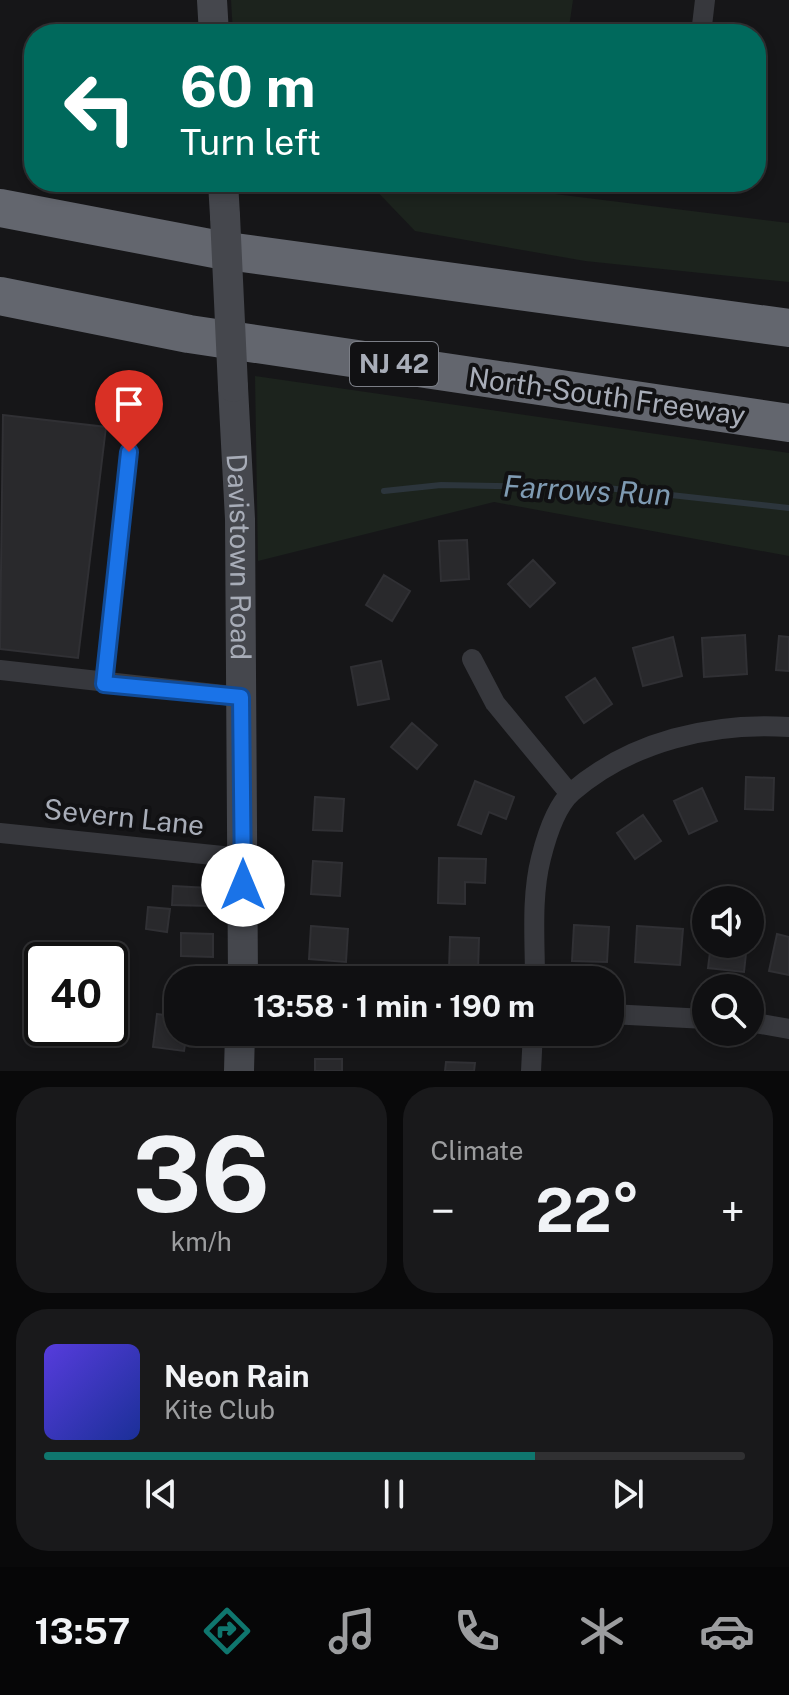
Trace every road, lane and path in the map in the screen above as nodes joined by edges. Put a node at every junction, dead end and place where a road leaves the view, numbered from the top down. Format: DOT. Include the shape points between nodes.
graph roads {
  1 [pos="212,0"];
  2 [pos="705,0"];
  3 [pos="213,24"];
  4 [pos="702,24"];
  5 [pos="224,192"];
  6 [pos="0,208"];
  7 [pos="0,296"];
  8 [pos="789,328"];
  9 [pos="789,423"];
  10 [pos="129,452"];
  11 [pos="472,659"];
  12 [pos="0,670"];
  13 [pos="104,684"];
  14 [pos="241,697"];
  15 [pos="789,727"];
  16 [pos="570,794"];
  17 [pos="0,833"];
  18 [pos="242,858"];
  19 [pos="243,966"];
  20 [pos="535,966"];
  21 [pos="624,1015"];
  22 [pos="692,1018"];
  23 [pos="764,1025"];
  24 [pos="789,1029"];
  25 [pos="240,1046"];
  26 [pos="532,1046"];
  27 [pos="239,1071"];
  28 [pos="531,1071"];
  1 -- 3 [label="street"];
  2 -- 4 [label="street"];
  5 -- 14 [label="street, Davistown Road, bridge" via="240,519"];
  6 -- 8 [label="highway" via="220,250"];
  7 -- 9 [label="highway, North-South Freeway / NJ 42" via="189,334"];
  10 -- 13 [label="lane"];
  11 -- 16 [label="street" via="495,703"];
  12 -- 13 [label="street"];
  13 -- 14 [label="street"];
  14 -- 18 [label="street, Davistown Road"];
  15 -- 16 [label="street" via="721,726 655,745"];
  16 -- 20 [label="street" via="541,855 535,885"];
  17 -- 18 [label="street, Severn Lane"];
  18 -- 19 [label="street, Davistown Road"];
  21 -- 22 [label="street"];
  23 -- 24 [label="street"];
  25 -- 27 [label="street"];
  26 -- 28 [label="street"];
}
